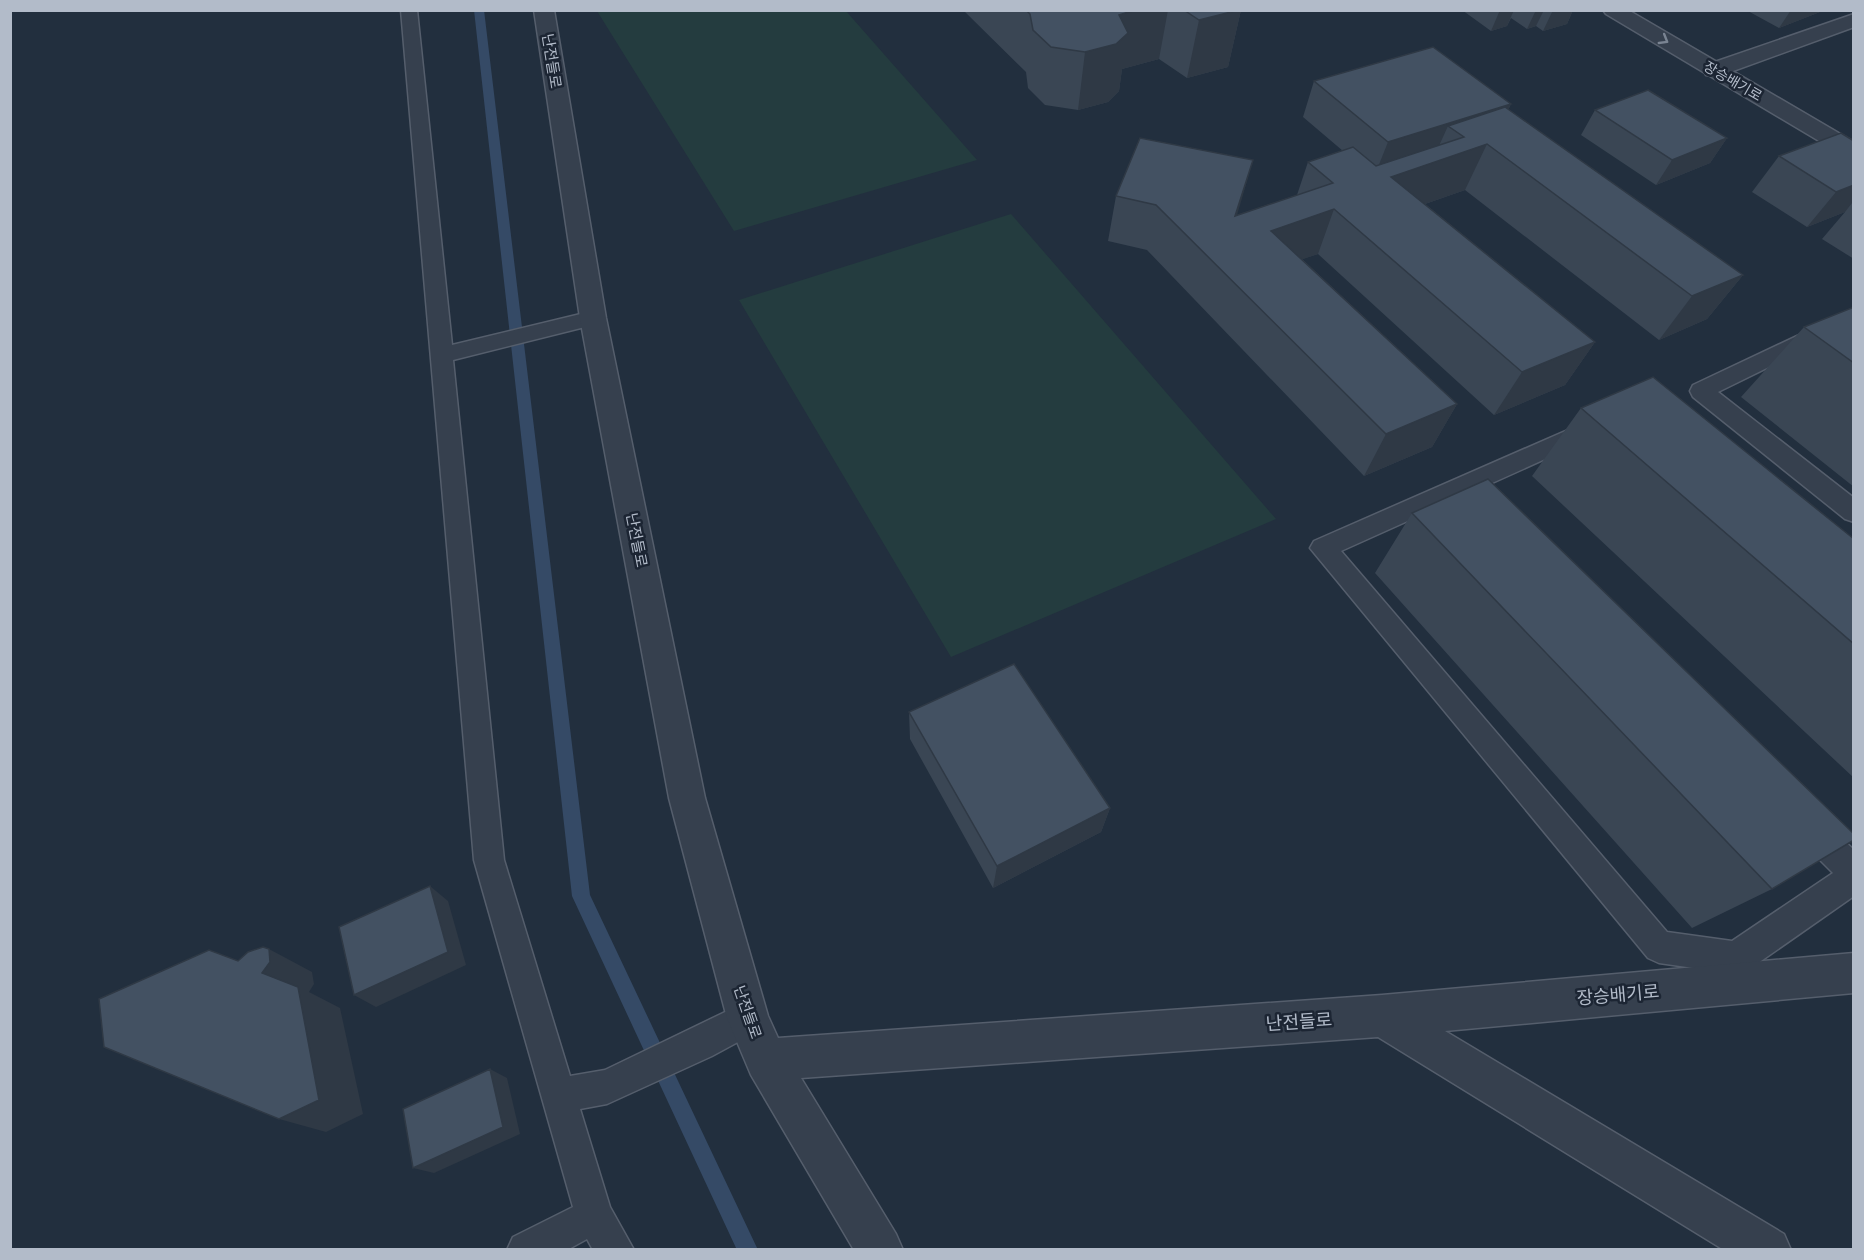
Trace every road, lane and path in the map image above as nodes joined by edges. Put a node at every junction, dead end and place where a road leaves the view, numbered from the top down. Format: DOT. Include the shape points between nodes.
graph roads {
  1 [pos="409,10"];
  2 [pos="544,10"];
  3 [pos="1613,10"];
  4 [pos="1652,10"];
  5 [pos="1854,20"];
  6 [pos="1740,62"];
  7 [pos="1714,70"];
  8 [pos="1761,73"];
  9 [pos="1854,152"];
  10 [pos="1854,316"];
  11 [pos="593,318"];
  12 [pos="441,355"];
  13 [pos="1610,421"];
  14 [pos="1854,512"];
  15 [pos="1794,813"];
  16 [pos="1854,872"];
  17 [pos="1854,877"];
  18 [pos="1854,973"];
  19 [pos="1382,1016"];
  20 [pos="748,1018"];
  21 [pos="766,1060"];
  22 [pos="558,1095"];
  23 [pos="594,1216"];
  24 [pos="526,1250"];
  25 [pos="615,1250"];
  26 [pos="880,1250"];
  27 [pos="1768,1250"];
  1 -- 12 [label="lane"];
  2 -- 11 [label="street, 난전들로"];
  3 -- 7 [label="street, 장승배기로, one-way"];
  4 -- 6 [label="street, 장승배기로"];
  5 -- 6 [label="street"];
  6 -- 7 [label="street"];
  6 -- 8 [label="street, 장승배기로"];
  7 -- 9 [label="street, 장승배기로"];
  10 -- 14 [label="lane" via="1701,391"];
  11 -- 12 [label="lane"];
  11 -- 20 [label="street, 난전들로" via="687,798"];
  12 -- 22 [label="lane" via="489,860"];
  13 -- 17 [label="lane" via="1474,493 1323,548 1659,947 1736,958"];
  15 -- 16 [label="lane"];
  18 -- 19 [label="street, 장승배기로"];
  19 -- 21 [label="street, 난전들로"];
  19 -- 27 [label="street"];
  20 -- 21 [label="street, 난전들로"];
  20 -- 22 [label="lane" via="607,1087"];
  21 -- 26 [label="street, 난전들로"];
  22 -- 23 [label="lane"];
  23 -- 24 [label="lane"];
  23 -- 25 [label="lane"];
}
